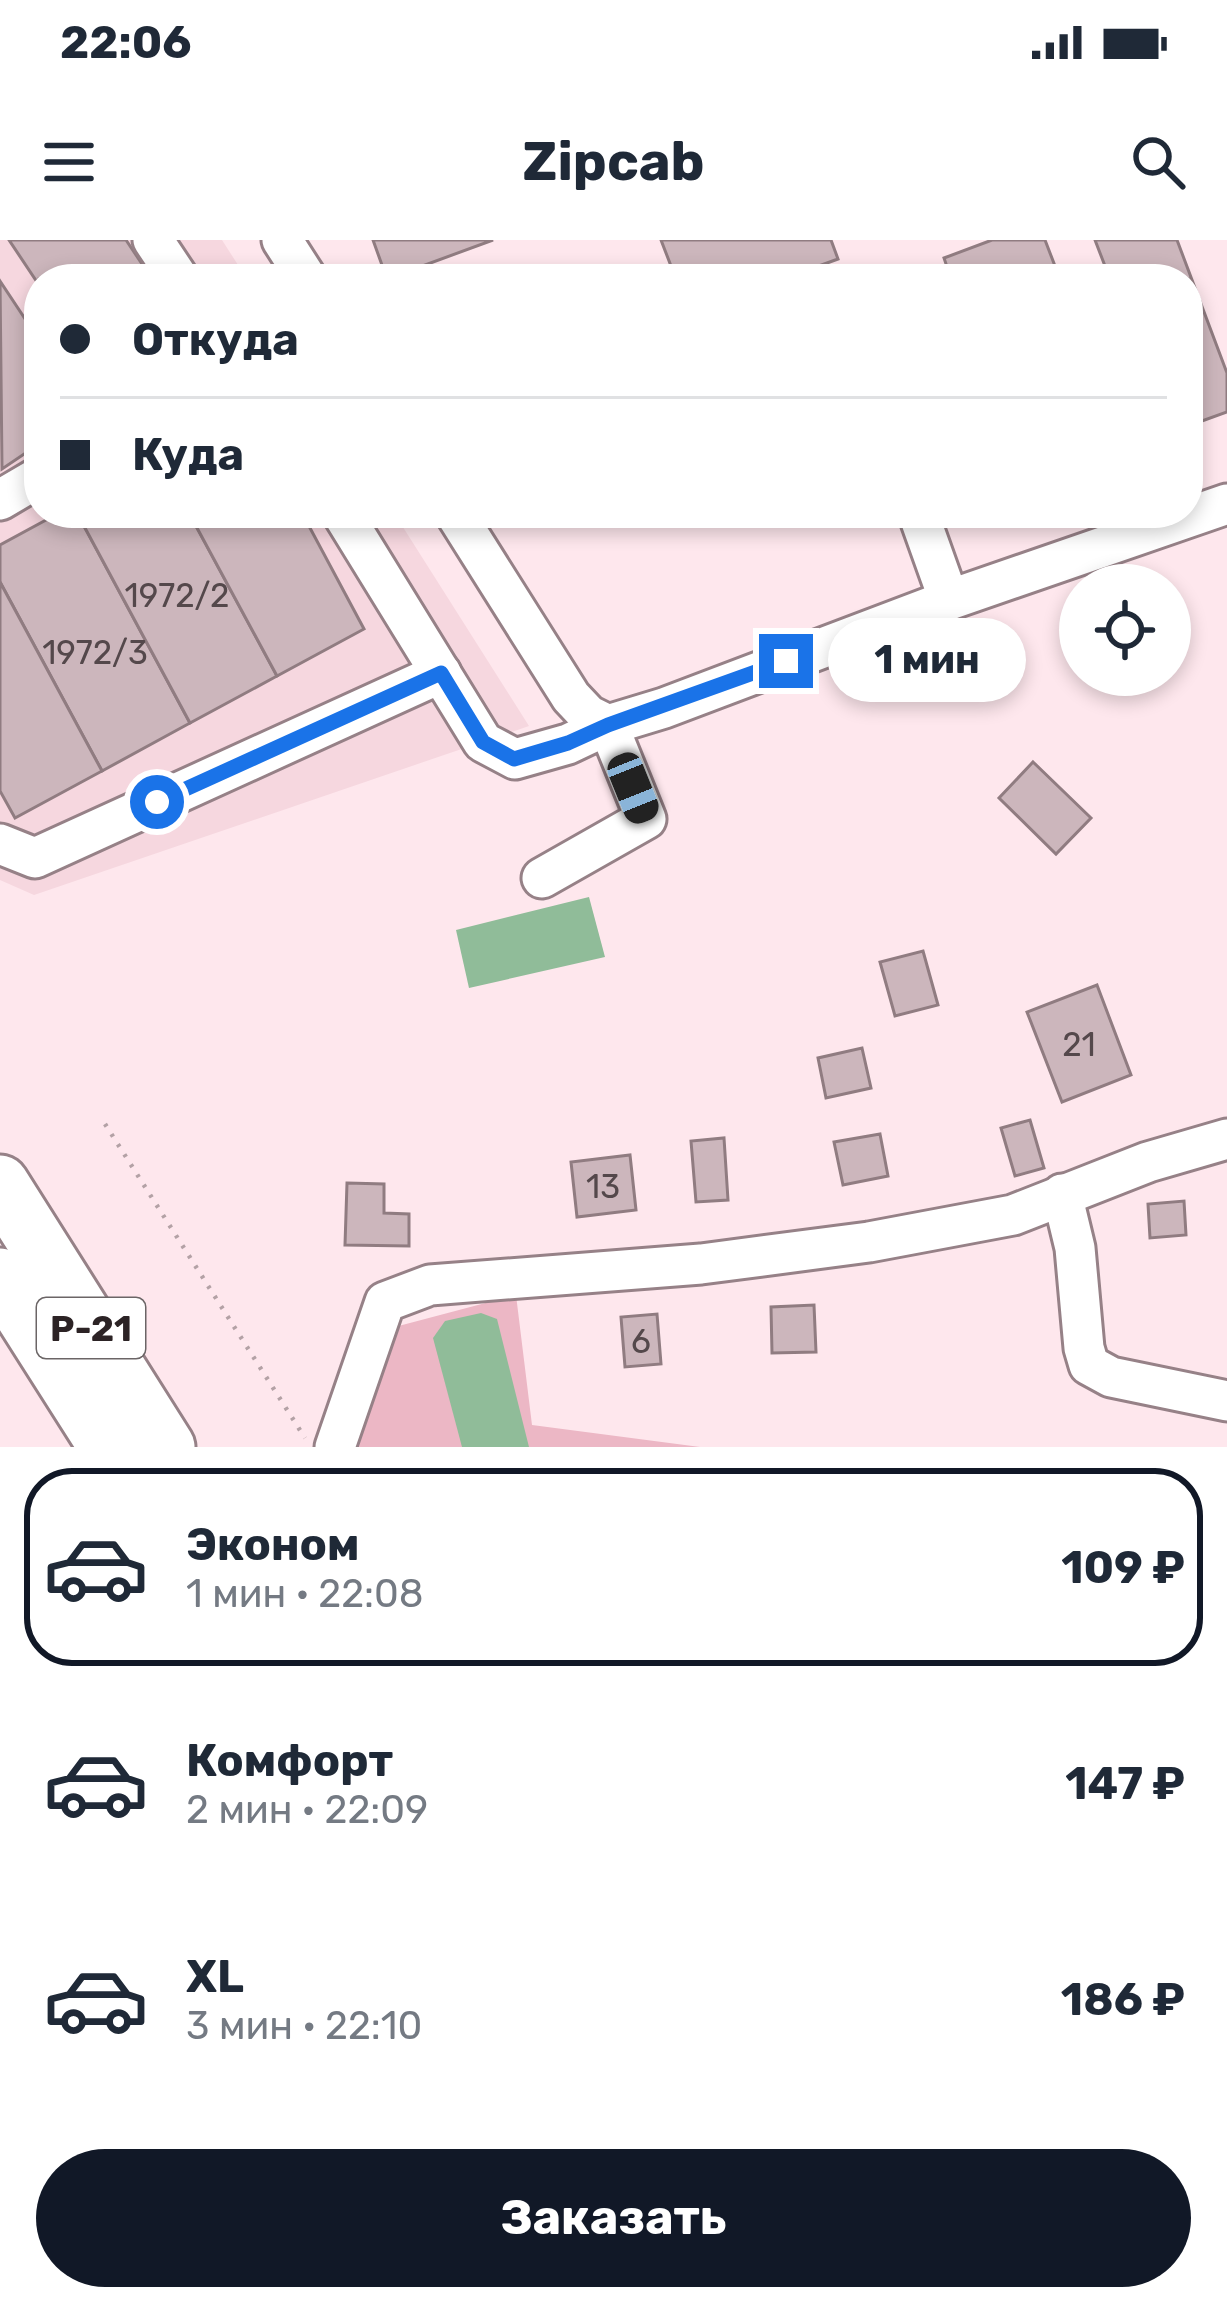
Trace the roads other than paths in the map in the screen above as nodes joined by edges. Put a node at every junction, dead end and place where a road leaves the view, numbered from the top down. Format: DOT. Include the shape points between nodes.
graph roads {
  1 [pos="351,528"];
  2 [pos="464,528"];
  3 [pos="923,528"];
  4 [pos="1158,528"];
  5 [pos="949,600"];
  6 [pos="441,673"];
  7 [pos="608,725"];
  8 [pos="0,844"];
  9 [pos="542,878"];
  10 [pos="1227,1139"];
  11 [pos="0,1184"];
  12 [pos="1062,1194"];
  13 [pos="0,1277"];
  14 [pos="1227,1401"];
  15 [pos="108,1447"];
  16 [pos="166,1447"];
  17 [pos="335,1447"];
  1 -- 6 [label="street"];
  2 -- 7 [label="street" via="571,697"];
  3 -- 5 [label="street"];
  4 -- 5 [label="street"];
  5 -- 7 [label="street"];
  6 -- 7 [label="street" via="483,742 514,759"];
  6 -- 8 [label="street" via="35,858"];
  7 -- 9 [label="street" via="646,819"];
  10 -- 12 [label="street"];
  11 -- 16 [label="highway, Р-21"];
  12 -- 14 [label="street" via="1089,1366"];
  12 -- 17 [label="street" via="1013,1215 869,1242 430,1285 385,1302"];
  13 -- 15 [label="highway, Р-21"];
}
